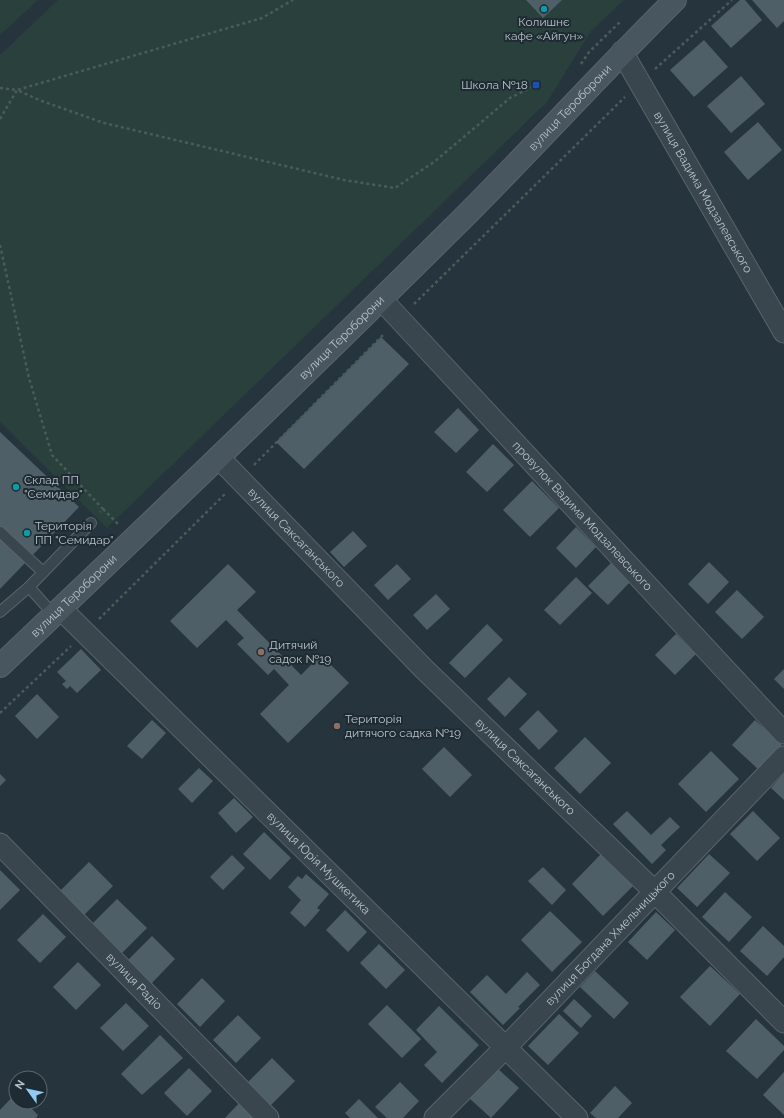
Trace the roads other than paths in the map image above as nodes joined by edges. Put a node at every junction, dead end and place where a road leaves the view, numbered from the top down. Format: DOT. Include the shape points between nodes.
graph roads {
  1 [pos="675,0"];
  2 [pos="622,52"];
  3 [pos="381,299"];
  4 [pos="784,332"];
  5 [pos="219,458"];
  6 [pos="91,523"];
  7 [pos="0,532"];
  8 [pos="43,572"];
  9 [pos="29,587"];
  10 [pos="0,612"];
  11 [pos="58,612"];
  12 [pos="0,666"];
  13 [pos="784,733"];
  14 [pos="784,757"];
  15 [pos="0,844"];
  16 [pos="655,892"];
  17 [pos="784,1022"];
  18 [pos="506,1047"];
  19 [pos="268,1118"];
  20 [pos="435,1118"];
  21 [pos="577,1118"];
  1 -- 2 [label="main road, вулиця Тероборони"];
  2 -- 3 [label="main road, вулиця Тероборони" via="454,228"];
  2 -- 4 [label="street, вулиця Вадима Модзалевського"];
  3 -- 5 [label="main road, вулиця Тероборони"];
  3 -- 13 [label="street, провулок Вадима Модзалевського"];
  5 -- 11 [label="main road, вулиця Тероборони"];
  5 -- 16 [label="street, вулиця Саксаганського" via="424,669"];
  6 -- 8 [label="lane"];
  7 -- 8 [label="lane"];
  8 -- 9 [label="lane"];
  9 -- 10 [label="lane"];
  9 -- 11 [label="lane"];
  11 -- 12 [label="main road, вулиця Тероборони"];
  11 -- 18 [label="street, вулиця Юрія Мушкетика" via="85,633"];
  14 -- 16 [label="street, вулиця Богдана Хмельницького"];
  15 -- 19 [label="street, вулиця Радіо"];
  16 -- 17 [label="street, вулиця Саксаганського"];
  16 -- 18 [label="street, вулиця Богдана Хмельницького"];
  18 -- 20 [label="street, вулиця Богдана Хмельницького"];
  18 -- 21 [label="street, вулиця Юрія Мушкетика"];
}
